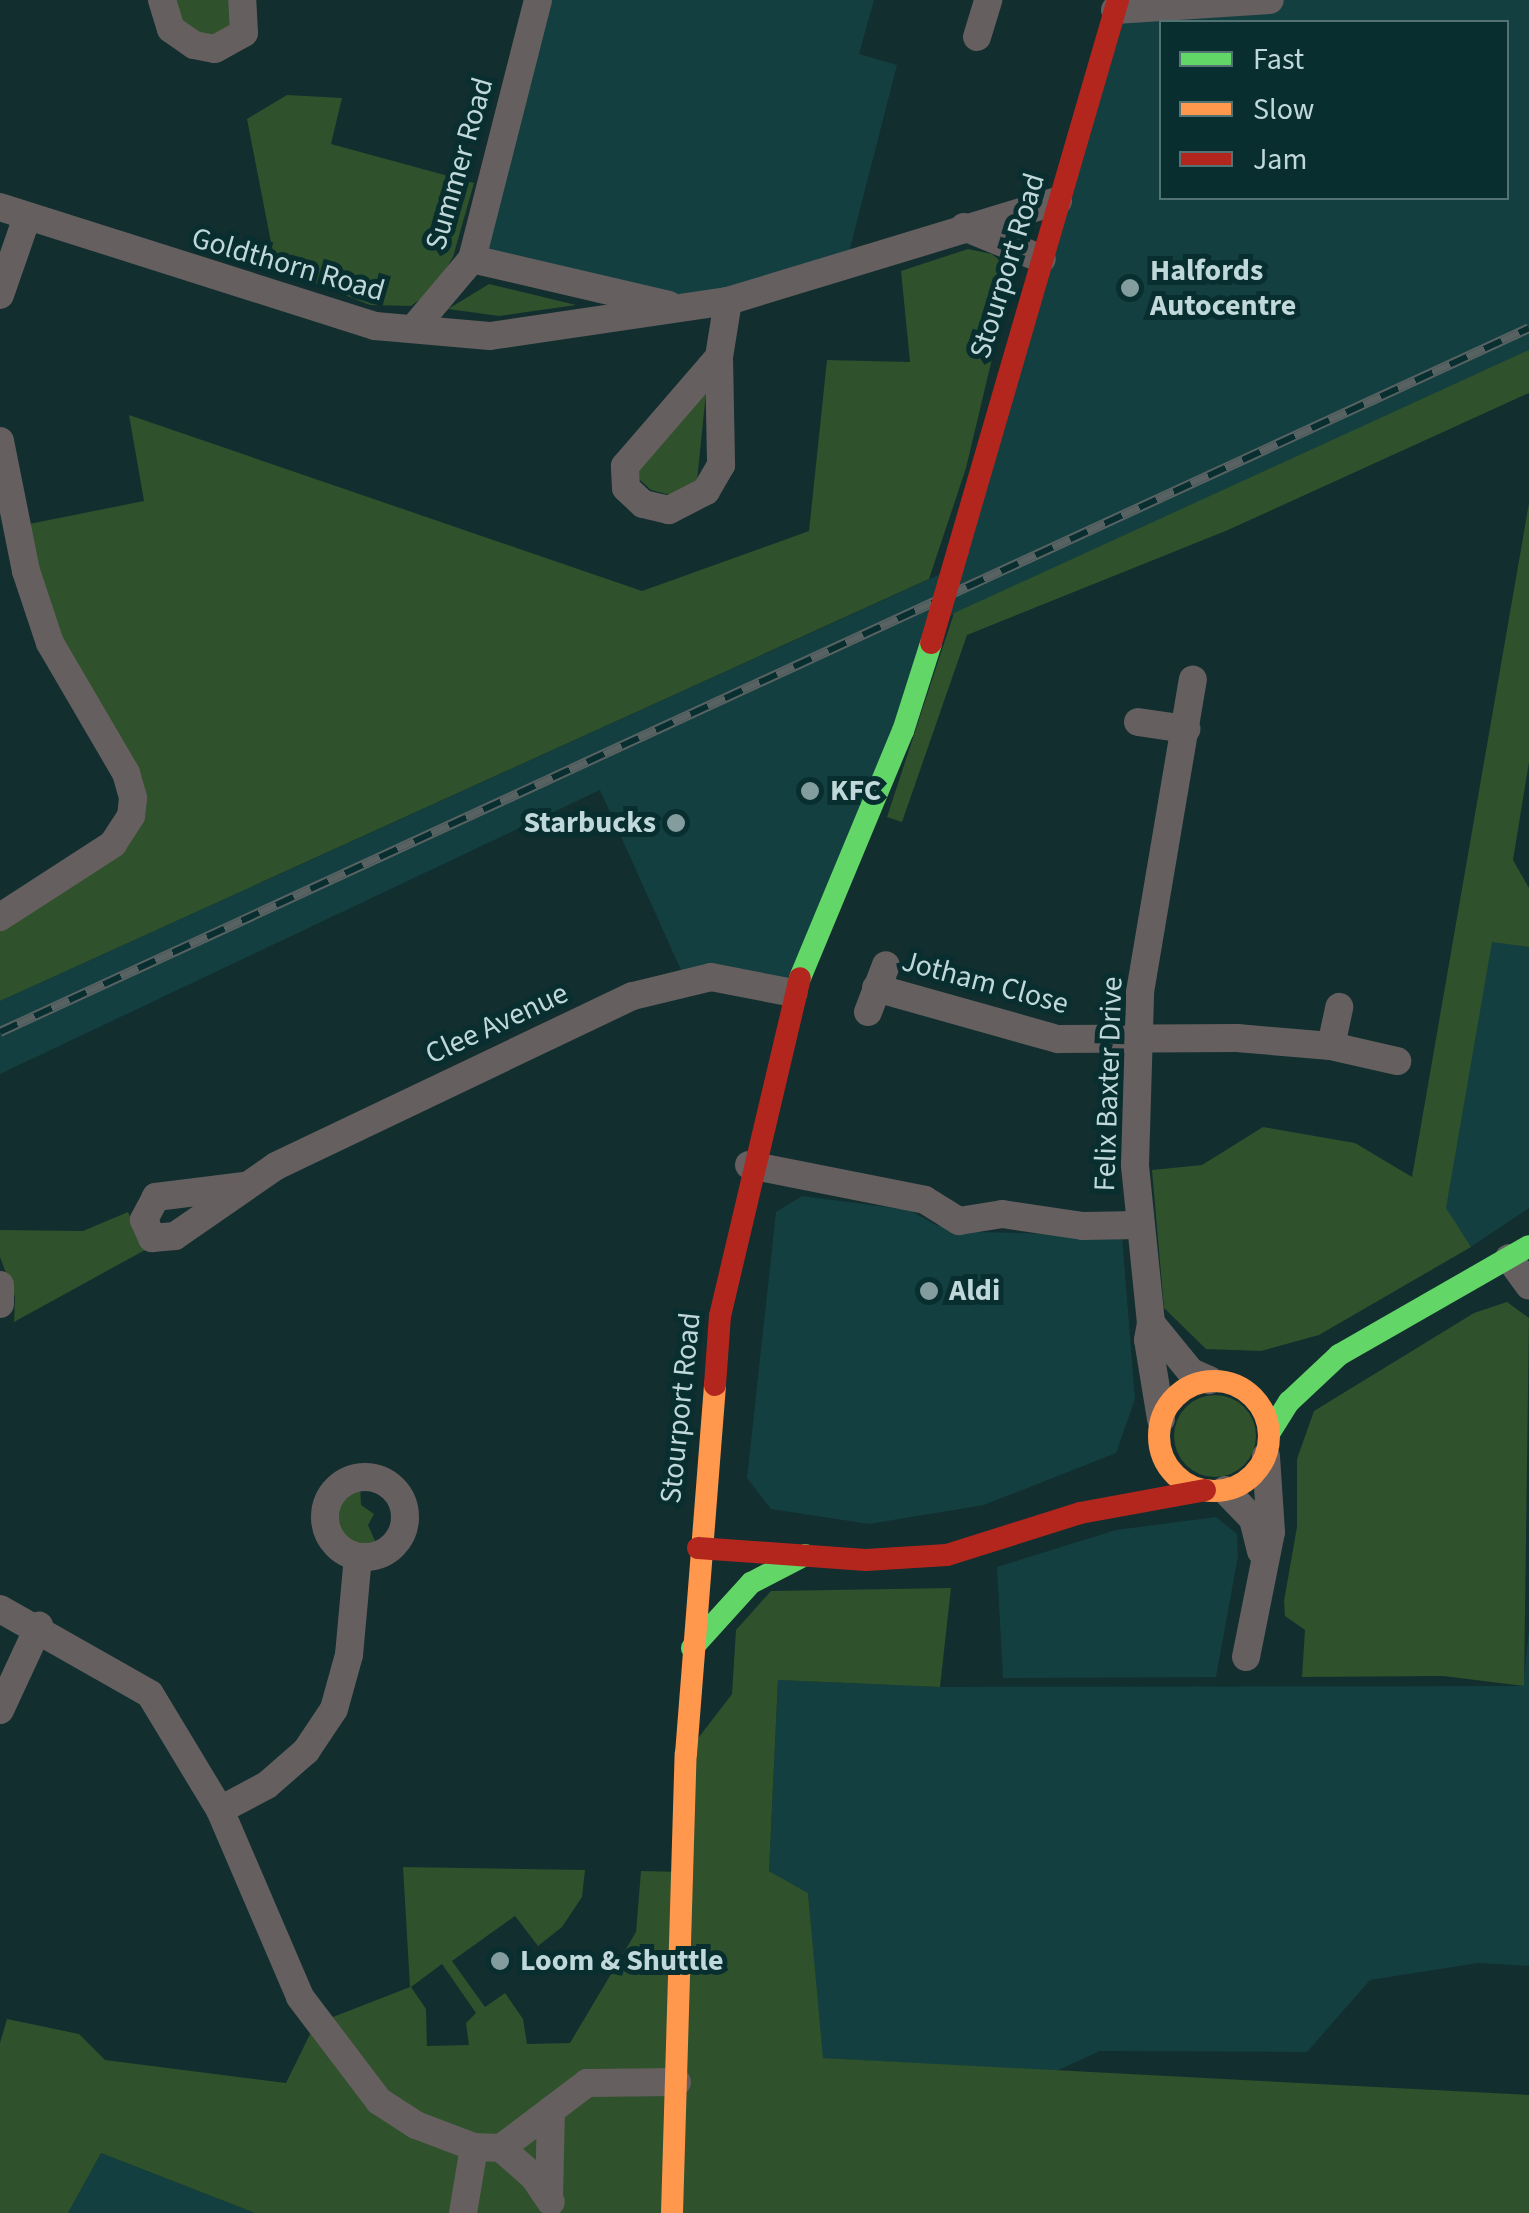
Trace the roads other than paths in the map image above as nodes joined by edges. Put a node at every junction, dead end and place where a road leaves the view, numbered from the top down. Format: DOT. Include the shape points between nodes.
graph roads {
  1 [pos="162,0"];
  2 [pos="242,0"];
  3 [pos="538,0"];
  4 [pos="988,0"];
  5 [pos="1270,0"];
  6 [pos="1117,5"];
  7 [pos="977,37"];
  8 [pos="1058,201"];
  9 [pos="0,207"];
  10 [pos="26,220"];
  11 [pos="963,227"];
  12 [pos="1042,259"];
  13 [pos="472,260"];
  14 [pos="0,296"];
  15 [pos="728,301"];
  16 [pos="685,309"];
  17 [pos="413,328"];
  18 [pos="719,357"];
  19 [pos="0,441"];
  20 [pos="1193,679"];
  21 [pos="1138,722"];
  22 [pos="1186,729"];
  23 [pos="0,917"];
  24 [pos="877,988"];
  25 [pos="792,993"];
  26 [pos="1339,1007"];
  27 [pos="1137,1042"];
  28 [pos="1332,1046"];
  29 [pos="1397,1061"];
  30 [pos="749,1166"];
  31 [pos="244,1186"];
  32 [pos="1138,1225"];
  33 [pos="1519,1252"];
  34 [pos="0,1286"];
  35 [pos="1529,1286"];
  36 [pos="0,1304"];
  37 [pos="1151,1324"];
  38 [pos="1339,1354"];
  39 [pos="1222,1382"];
  40 [pos="1160,1431"];
  41 [pos="1268,1444"];
  42 [pos="1215,1490"];
  43 [pos="1080,1513"];
  44 [pos="698,1548"];
  45 [pos="806,1555"];
  46 [pos="358,1557"];
  47 [pos="1262,1558"];
  48 [pos="0,1609"];
  49 [pos="39,1626"];
  50 [pos="692,1648"];
  51 [pos="1246,1658"];
  52 [pos="0,1710"];
  53 [pos="220,1810"];
  54 [pos="677,2082"];
  55 [pos="552,2110"];
  56 [pos="488,2148"];
  57 [pos="552,2206"];
  58 [pos="463,2213"];
  59 [pos="672,2213"];
  1 -- 2 [label="street" via="171,29 214,49 244,33"];
  3 -- 13 [label="street, Summer Road"];
  4 -- 7 [label="street"];
  5 -- 6 [label="street"];
  6 -- 8 [label="main road, Stourport Road"];
  8 -- 11 [label="street, Goldthorn Road"];
  8 -- 12 [label="main road, Stourport Road"];
  9 -- 10 [label="street, Goldthorn Road"];
  10 -- 14 [label="street"];
  10 -- 17 [label="street, Goldthorn Road" via="284,302 375,326"];
  11 -- 12 [label="street"];
  11 -- 15 [label="street, Goldthorn Road"];
  12 -- 25 [label="main road, Stourport Road, bridge" via="903,730"];
  13 -- 16 [label="street, Goldthorn Road"];
  13 -- 17 [label="street, Summer Road"];
  15 -- 16 [label="street, Goldthorn Road"];
  15 -- 18 [label="street"];
  16 -- 17 [label="street, Goldthorn Road" via="490,336"];
  18 -- 18 [label="street" via="721,465 706,491 669,510 643,504 626,488 625,466"];
  19 -- 23 [label="street" via="26,571 50,643 134,798 131,816 112,844"];
  20 -- 22 [label="street, Felix Baxter Drive"];
  21 -- 22 [label="street"];
  22 -- 27 [label="street, Felix Baxter Drive"];
  24 -- 27 [label="street, Jotham Close" via="1058,1039"];
  25 -- 30 [label="main road, Stourport Road"];
  25 -- 31 [label="street, Clee Avenue" via="710,977 634,996"];
  26 -- 28 [label="street"];
  27 -- 28 [label="street, Jotham Close" via="1236,1038"];
  27 -- 32 [label="street, Felix Baxter Drive"];
  28 -- 29 [label="street, Jotham Close"];
  30 -- 32 [label="street" via="925,1200 958,1221 1002,1214 1083,1226"];
  30 -- 44 [label="main road, Stourport Road" via="720,1316"];
  32 -- 37 [label="street, Felix Baxter Drive"];
  33 -- 35 [label="street"];
  33 -- 38 [label="main road"];
  34 -- 36 [label="street"];
  37 -- 39 [label="street" via="1184,1364"];
  37 -- 40 [label="street, Felix Baxter Drive"];
  38 -- 39 [label="main road"];
  38 -- 41 [label="main road" via="1289,1402"];
  39 -- 40 [label="main road" via="1176,1396"];
  39 -- 41 [label="main road" via="1259,1403"];
  40 -- 42 [label="main road" via="1171,1470"];
  40 -- 43 [label="main road" via="1137,1472"];
  41 -- 42 [label="main road" via="1250,1478"];
  41 -- 47 [label="street" via="1271,1532"];
  42 -- 43 [label="main road"];
  42 -- 47 [label="street" via="1253,1520"];
  43 -- 45 [label="main road" via="947,1555"];
  44 -- 45 [label="main road"];
  44 -- 50 [label="main road, Stourport Road"];
  45 -- 50 [label="main road" via="751,1583"];
  46 -- 53 [label="street" via="349,1655 334,1710 306,1751 267,1785"];
  47 -- 51 [label="street"];
  48 -- 49 [label="street"];
  49 -- 52 [label="street"];
  49 -- 53 [label="street" via="150,1694"];
  50 -- 54 [label="main road, Stourport Road"];
  53 -- 56 [label="street" via="316,2024 379,2101 416,2125"];
  54 -- 55 [label="street" via="587,2084"];
  54 -- 59 [label="main road, Stourport Road"];
  55 -- 56 [label="street"];
  55 -- 57 [label="street"];
  56 -- 57 [label="street"];
  56 -- 58 [label="street"];
}
